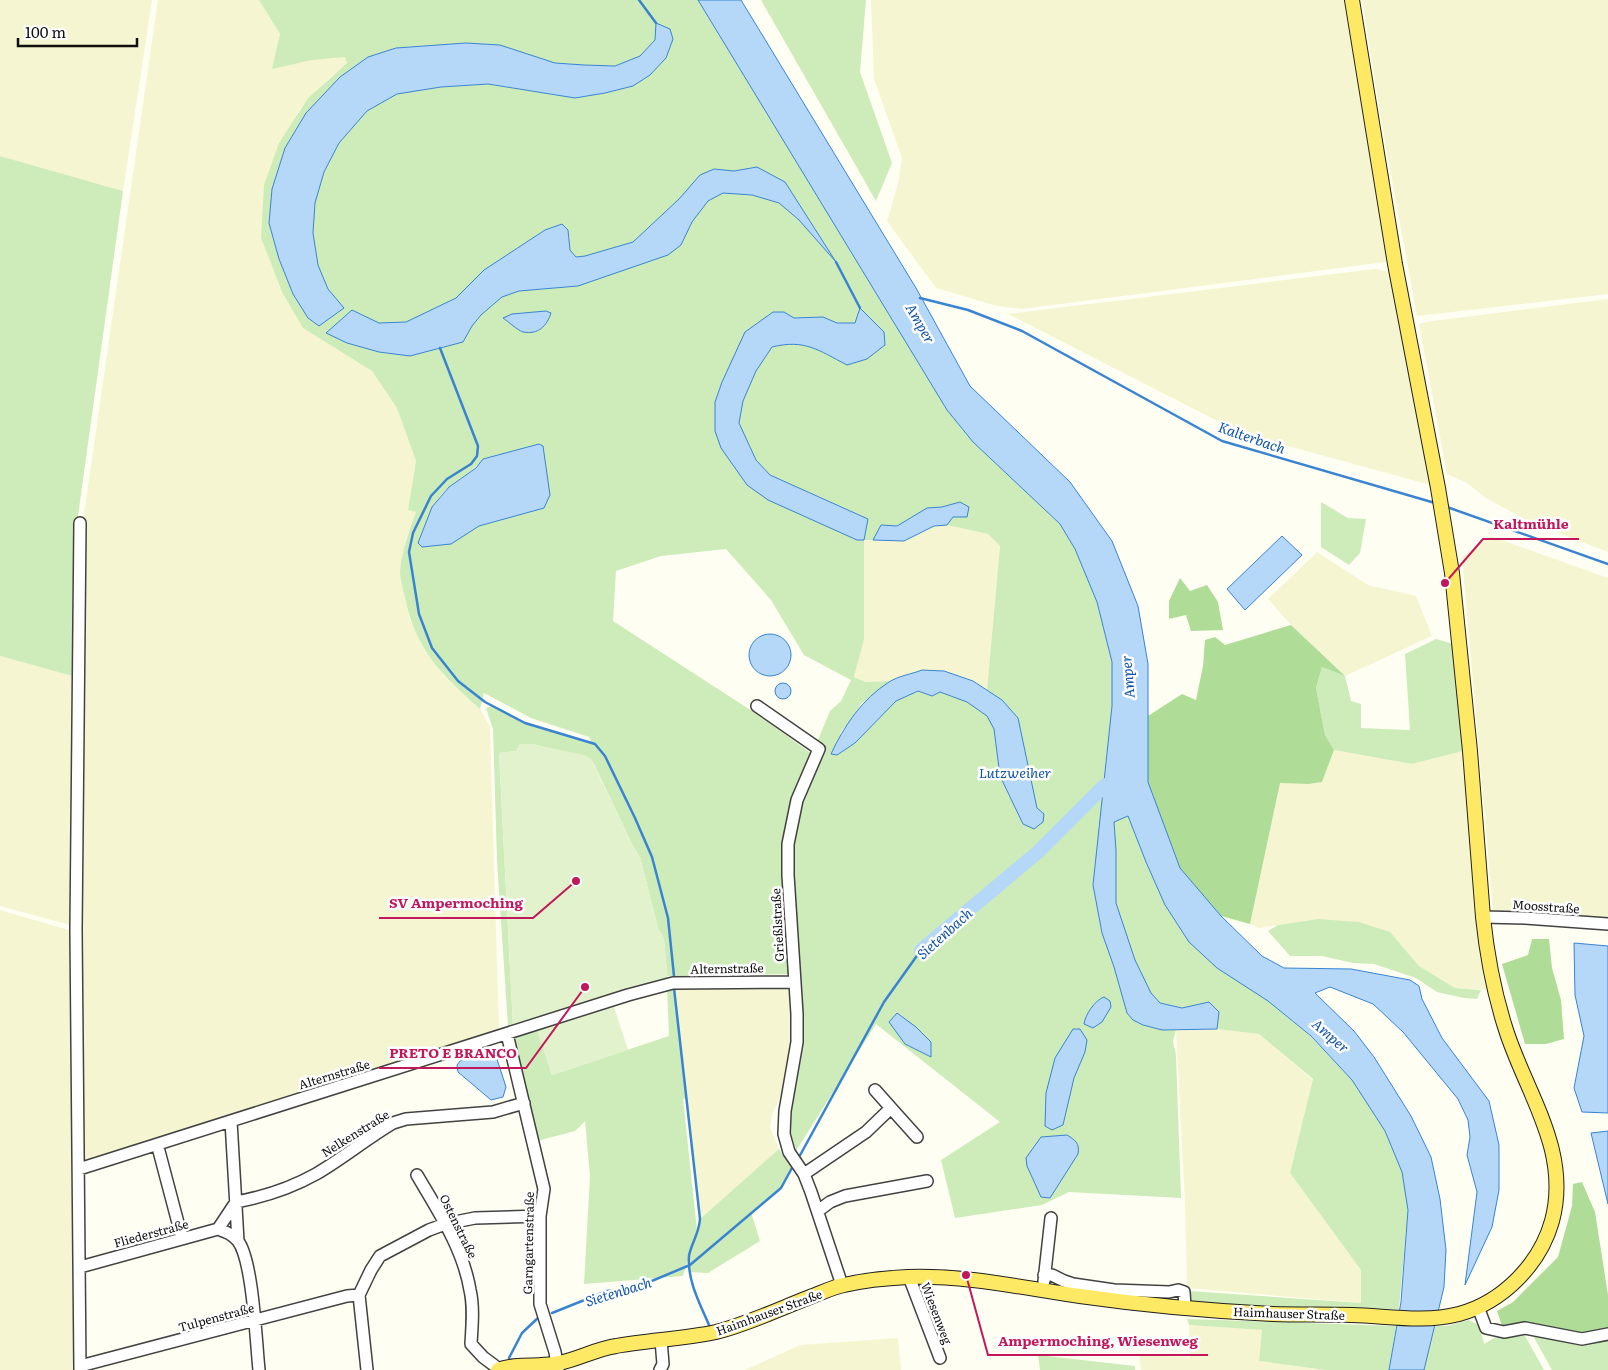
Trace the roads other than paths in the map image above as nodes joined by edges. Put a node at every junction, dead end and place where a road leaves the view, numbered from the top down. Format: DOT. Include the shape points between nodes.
graph roads {
  1 [pos="1352,0"];
  2 [pos="80,523"];
  3 [pos="757,706"];
  4 [pos="1483,917"];
  5 [pos="1608,924"];
  6 [pos="794,982"];
  7 [pos="507,1034"];
  8 [pos="875,1090"];
  9 [pos="524,1103"];
  10 [pos="891,1108"];
  11 [pos="231,1122"];
  12 [pos="917,1137"];
  13 [pos="159,1151"];
  14 [pos="79,1169"];
  15 [pos="804,1174"];
  16 [pos="418,1175"];
  17 [pos="927,1181"];
  18 [pos="236,1202"];
  19 [pos="818,1211"];
  20 [pos="540,1216"];
  21 [pos="1051,1218"];
  22 [pos="445,1224"];
  23 [pos="218,1229"];
  24 [pos="234,1237"];
  25 [pos="182,1238"];
  26 [pos="80,1267"];
  27 [pos="1044,1275"];
  28 [pos="912,1277"];
  29 [pos="842,1285"];
  30 [pos="1042,1290"];
  31 [pos="359,1295"];
  32 [pos="1185,1307"];
  33 [pos="1478,1307"];
  34 [pos="255,1321"];
  35 [pos="1608,1334"];
  36 [pos="661,1340"];
  37 [pos="940,1358"];
  38 [pos="558,1367"];
  39 [pos="80,1368"];
  40 [pos="259,1370"];
  41 [pos="367,1370"];
  42 [pos="498,1370"];
  43 [pos="660,1370"];
  1 -- 4 [label="main road, Haimhauser Straße" via="1395,264 1444,522 1460,635"];
  2 -- 14 [label="street" via="76,920"];
  3 -- 6 [label="street, Grießlstraße" via="819,749 797,800 789,833"];
  4 -- 5 [label="street, Moosstraße"];
  4 -- 33 [label="main road, Haimhauser Straße" via="1494,991 1507,1033 1550,1140 1557,1184 1552,1223 1538,1254 1503,1292"];
  6 -- 7 [label="street, Alternstraße" via="673,983"];
  6 -- 15 [label="street, Grießlstraße" via="797,1042 784,1134 789,1152"];
  7 -- 9 [label="street, Garngartenstraße"];
  7 -- 11 [label="street, Alternstraße"];
  8 -- 10 [label="street"];
  9 -- 18 [label="street, Nelkenstraße" via="493,1112 406,1119 393,1123 315,1174 293,1185"];
  9 -- 20 [label="street, Garngartenstraße" via="544,1189"];
  10 -- 12 [label="street"];
  10 -- 15 [label="street" via="866,1132"];
  11 -- 14 [label="street, Alternstraße"];
  11 -- 18 [label="street"];
  13 -- 25 [label="street"];
  14 -- 26 [label="street"];
  15 -- 19 [label="street, Grießlstraße"];
  16 -- 22 [label="street, Ostenstraße"];
  17 -- 19 [label="street" via="845,1196"];
  18 -- 23 [label="street"];
  18 -- 24 [label="street"];
  19 -- 29 [label="street, Grießlstraße"];
  20 -- 22 [label="street" via="475,1218"];
  20 -- 38 [label="street, Garngartenstraße" via="540,1304"];
  21 -- 27 [label="street"];
  22 -- 31 [label="street" via="380,1256"];
  22 -- 42 [label="street, Ostenstraße" via="467,1273 471,1292 471,1344"];
  23 -- 24 [label="street"];
  23 -- 25 [label="street, Fliederstraße"];
  24 -- 34 [label="street" via="247,1262"];
  25 -- 26 [label="street, Fliederstraße"];
  26 -- 39 [label="street"];
  27 -- 30 [label="street"];
  27 -- 32 [label="street" via="1072,1284 1114,1290 1178,1290 1184,1292"];
  28 -- 29 [label="main road, Haimhauser Straße"];
  28 -- 30 [label="main road, Haimhauser Straße" via="979,1281"];
  28 -- 37 [label="street, Wiesenweg" via="911,1282"];
  29 -- 36 [label="main road, Haimhauser Straße" via="722,1330"];
  30 -- 32 [label="main road, Haimhauser Straße"];
  31 -- 34 [label="street, Tulpenstraße"];
  31 -- 41 [label="street"];
  32 -- 33 [label="main road, Haimhauser Straße" via="1272,1314 1438,1318"];
  33 -- 35 [label="street" via="1486,1328 1491,1330 1504,1332 1525,1328 1582,1339"];
  34 -- 39 [label="street, Tulpenstraße"];
  34 -- 40 [label="street"];
  36 -- 38 [label="main road, Haimhauser Straße" via="614,1346"];
  36 -- 43 [label="street" via="663,1364"];
  38 -- 42 [label="main road, Haimhauser Straße" via="508,1366"];
}
